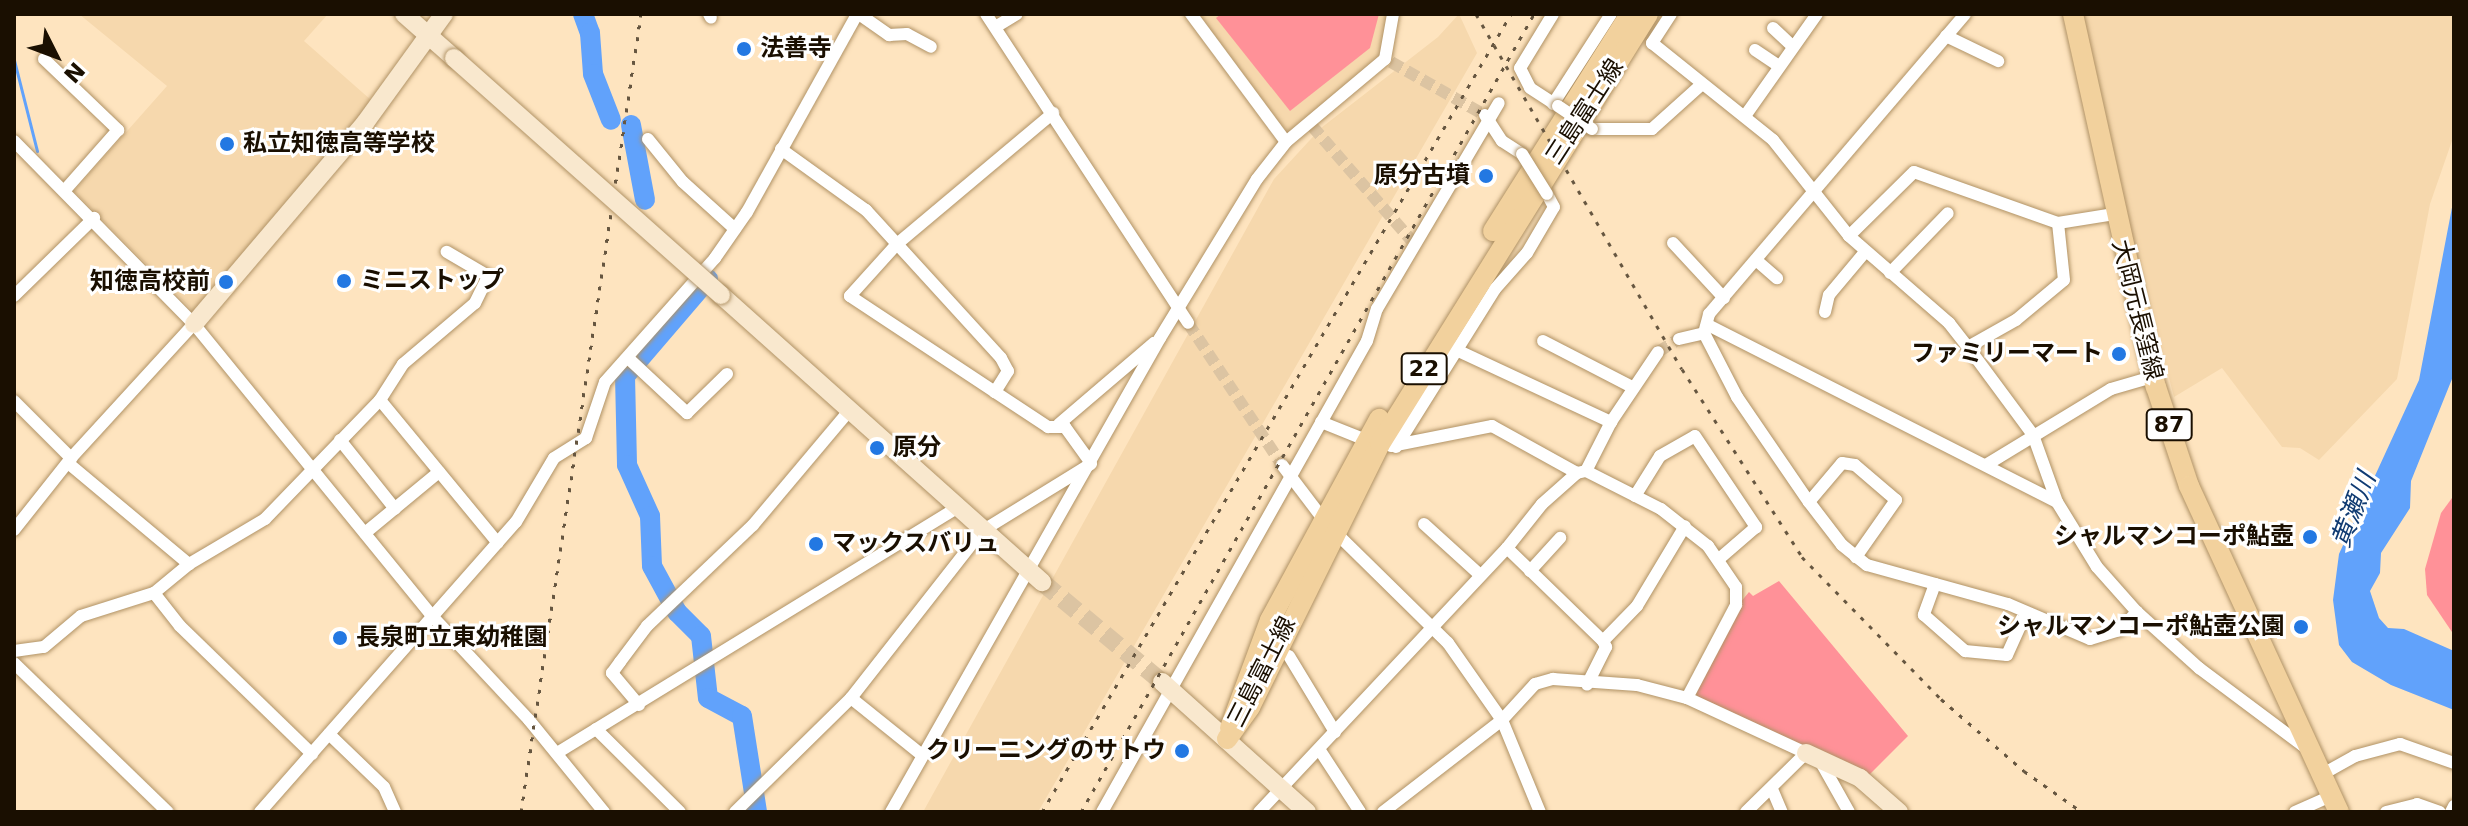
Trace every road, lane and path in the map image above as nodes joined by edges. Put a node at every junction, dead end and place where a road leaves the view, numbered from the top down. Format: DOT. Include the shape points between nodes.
graph roads {
  1 [pos="404,14"];
  2 [pos="444,14"];
  3 [pos="858,14"];
  4 [pos="986,14"];
  5 [pos="1017,14"];
  6 [pos="1191,14"];
  7 [pos="1393,14"];
  8 [pos="1553,14"];
  9 [pos="1611,14"];
  10 [pos="1630,14"];
  11 [pos="1648,14"];
  12 [pos="1671,14"];
  13 [pos="1817,14"];
  14 [pos="1965,14"];
  15 [pos="2073,14"];
  16 [pos="997,26"];
  17 [pos="1773,28"];
  18 [pos="427,36"];
  19 [pos="1946,36"];
  20 [pos="1791,45"];
  21 [pos="931,47"];
  22 [pos="1755,50"];
  23 [pos="44,59"];
  24 [pos="1998,61"];
  25 [pos="1777,65"];
  26 [pos="1702,84"];
  27 [pos="1499,103"];
  28 [pos="1556,105"];
  29 [pos="1053,113"];
  30 [pos="1487,116"];
  31 [pos="1745,116"];
  32 [pos="648,139"];
  33 [pos="14,141"];
  34 [pos="1286,142"];
  35 [pos="781,149"];
  36 [pos="65,190"];
  37 [pos="1814,193"];
  38 [pos="1948,213"];
  39 [pos="2114,214"];
  40 [pos="94,218"];
  41 [pos="2058,223"];
  42 [pos="735,229"];
  43 [pos="1849,236"];
  44 [pos="1673,243"];
  45 [pos="897,244"];
  46 [pos="447,252"];
  47 [pos="1865,252"];
  48 [pos="1756,260"];
  49 [pos="1890,273"];
  50 [pos="1777,278"];
  51 [pos="14,296"];
  52 [pos="1724,298"];
  53 [pos="1180,308"];
  54 [pos="1825,312"];
  55 [pos="1188,323"];
  56 [pos="194,324"];
  57 [pos="1706,329"];
  58 [pos="1160,338"];
  59 [pos="1679,339"];
  60 [pos="1543,341"];
  61 [pos="1448,346"];
  62 [pos="1968,347"];
  63 [pos="1658,352"];
  64 [pos="628,358"];
  65 [pos="727,374"];
  66 [pos="2152,377"];
  67 [pos="1632,387"];
  68 [pos="995,392"];
  69 [pos="380,400"];
  70 [pos="14,401"];
  71 [pos="849,411"];
  72 [pos="1321,422"];
  73 [pos="1611,422"];
  74 [pos="1059,424"];
  75 [pos="2033,435"];
  76 [pos="340,440"];
  77 [pos="1381,444"];
  78 [pos="69,460"];
  79 [pos="1091,464"];
  80 [pos="1986,465"];
  81 [pos="313,468"];
  82 [pos="1286,470"];
  83 [pos="439,472"];
  84 [pos="1582,472"];
  85 [pos="1635,496"];
  86 [pos="1809,502"];
  87 [pos="2057,502"];
  88 [pos="957,508"];
  89 [pos="395,509"];
  90 [pos="1424,524"];
  91 [pos="1328,525"];
  92 [pos="1685,526"];
  93 [pos="14,530"];
  94 [pos="982,531"];
  95 [pos="365,533"];
  96 [pos="1560,538"];
  97 [pos="498,543"];
  98 [pos="1507,548"];
  99 [pos="1856,557"];
  100 [pos="1719,559"];
  101 [pos="189,564"];
  102 [pos="1530,571"];
  103 [pos="1479,574"];
  104 [pos="1036,576"];
  105 [pos="1935,584"];
  106 [pos="154,593"];
  107 [pos="2137,612"];
  108 [pos="2026,613"];
  109 [pos="433,617"];
  110 [pos="1434,625"];
  111 [pos="1603,641"];
  112 [pos="14,651"];
  113 [pos="1289,656"];
  114 [pos="14,663"];
  115 [pos="1587,685"];
  116 [pos="1167,687"];
  117 [pos="851,698"];
  118 [pos="1687,698"];
  119 [pos="639,705"];
  120 [pos="1502,720"];
  121 [pos="596,729"];
  122 [pos="1335,732"];
  123 [pos="329,734"];
  124 [pos="1227,739"];
  125 [pos="1319,749"];
  126 [pos="2309,750"];
  127 [pos="557,753"];
  128 [pos="312,754"];
  129 [pos="922,755"];
  130 [pos="1812,755"];
  131 [pos="2454,763"];
  132 [pos="2321,775"];
  133 [pos="1282,788"];
  134 [pos="1772,789"];
  135 [pos="2335,804"];
  136 [pos="2454,806"];
  137 [pos="168,812"];
  138 [pos="260,812"];
  139 [pos="395,812"];
  140 [pos="604,812"];
  141 [pos="680,812"];
  142 [pos="735,812"];
  143 [pos="891,812"];
  144 [pos="1102,812"];
  145 [pos="1259,812"];
  146 [pos="1307,812"];
  147 [pos="1360,812"];
  148 [pos="1383,812"];
  149 [pos="1540,812"];
  150 [pos="1746,812"];
  151 [pos="1782,812"];
  152 [pos="1849,812"];
  153 [pos="1899,812"];
  154 [pos="2295,812"];
  155 [pos="2386,812"];
  156 [pos="2440,812"];
  157 [pos="2451,812"];
  1 -- 18 [label="street"];
  2 -- 18 [label="street"];
  3 -- 21 [label="street" via="889,35 907,34"];
  3 -- 35 [label="street"];
  4 -- 16 [label="street"];
  5 -- 16 [label="street"];
  6 -- 34 [label="street"];
  7 -- 34 [label="street" via="1388,61"];
  8 -- 28 [label="street" via="1520,68 1530,88"];
  9 -- 28 [label="street"];
  10 -- 77 [label="main road, 三島富士線 / 22"];
  11 -- 61 [label="main road, 三島富士線 / 22"];
  12 -- 26 [label="street" via="1652,43"];
  13 -- 20 [label="street"];
  14 -- 19 [label="street"];
  15 -- 39 [label="main road, 大岡元長窪線 / 87"];
  16 -- 29 [label="street"];
  17 -- 20 [label="street"];
  18 -- 56 [label="street" via="355,135"];
  18 -- 71 [label="street, bridge"];
  19 -- 24 [label="street"];
  19 -- 37 [label="street"];
  20 -- 25 [label="street"];
  22 -- 25 [label="street"];
  23 -- 36 [label="street" via="118,130"];
  25 -- 31 [label="street"];
  26 -- 28 [label="street, bridge" via="1652,129 1592,129"];
  26 -- 31 [label="street"];
  27 -- 30 [label="street"];
  29 -- 45 [label="street"];
  29 -- 53 [label="street"];
  30 -- 61 [label="street, bridge" via="1502,141 1522,154 1554,207"];
  30 -- 72 [label="street" via="1413,243"];
  31 -- 37 [label="street" via="1773,140"];
  32 -- 42 [label="street" via="683,182"];
  33 -- 36 [label="street"];
  34 -- 53 [label="street" via="1257,179"];
  35 -- 42 [label="street"];
  35 -- 45 [label="street" via="866,210"];
  36 -- 40 [label="street"];
  37 -- 43 [label="street"];
  37 -- 48 [label="street"];
  38 -- 49 [label="street"];
  39 -- 41 [label="street"];
  39 -- 66 [label="main road, 大岡元長窪線 / 87"];
  40 -- 51 [label="street"];
  40 -- 56 [label="street"];
  41 -- 43 [label="street" via="1914,172"];
  41 -- 62 [label="street" via="2064,280 2016,320"];
  42 -- 64 [label="street"];
  43 -- 47 [label="street"];
  44 -- 52 [label="street"];
  45 -- 68 [label="street" via="1008,367"];
  45 -- 68 [label="street" via="850,296"];
  46 -- 69 [label="street" via="488,276 475,303 403,364"];
  47 -- 49 [label="street"];
  47 -- 54 [label="street" via="1829,295"];
  48 -- 50 [label="street"];
  48 -- 52 [label="street"];
  49 -- 62 [label="street" via="1949,323"];
  52 -- 57 [label="street" via="1709,314"];
  53 -- 55 [label="street"];
  53 -- 58 [label="street"];
  56 -- 78 [label="street"];
  56 -- 81 [label="street"];
  57 -- 59 [label="street"];
  57 -- 80 [label="street"];
  57 -- 86 [label="street" via="1737,397"];
  58 -- 74 [label="street"];
  58 -- 79 [label="street"];
  60 -- 67 [label="street"];
  61 -- 73 [label="street"];
  61 -- 77 [label="main road, 三島富士線 / 22"];
  62 -- 75 [label="street"];
  63 -- 67 [label="street"];
  64 -- 65 [label="street" via="687,413"];
  64 -- 97 [label="street" via="597,396 586,438 554,458 529,505"];
  66 -- 75 [label="street" via="2111,389"];
  66 -- 126 [label="main road, 大岡元長窪線 / 87" via="2189,486"];
  67 -- 73 [label="street"];
  68 -- 74 [label="street" via="1042,424"];
  69 -- 76 [label="street"];
  69 -- 83 [label="street"];
  70 -- 78 [label="street"];
  71 -- 88 [label="street"];
  71 -- 119 [label="street" via="753,525 647,626 612,673"];
  72 -- 77 [label="street"];
  72 -- 82 [label="street"];
  73 -- 84 [label="street"];
  74 -- 79 [label="street"];
  75 -- 80 [label="street"];
  75 -- 87 [label="street"];
  76 -- 81 [label="street"];
  76 -- 89 [label="street"];
  77 -- 84 [label="street" via="1492,426"];
  77 -- 91 [label="main road, 三島富士線 / 22"];
  78 -- 93 [label="street"];
  78 -- 101 [label="street"];
  79 -- 94 [label="street"];
  79 -- 104 [label="street"];
  80 -- 87 [label="street"];
  81 -- 95 [label="street"];
  81 -- 101 [label="street" via="265,519"];
  82 -- 91 [label="street"];
  82 -- 116 [label="street"];
  83 -- 89 [label="street"];
  83 -- 97 [label="street"];
  84 -- 85 [label="street"];
  84 -- 98 [label="street" via="1542,504"];
  85 -- 92 [label="street"];
  85 -- 100 [label="street" via="1660,456 1695,436 1756,527"];
  86 -- 99 [label="street"];
  86 -- 99 [label="street" via="1842,463 1855,465 1896,500"];
  87 -- 107 [label="street" via="2097,567"];
  88 -- 94 [label="street"];
  88 -- 119 [label="street"];
  89 -- 95 [label="street"];
  90 -- 103 [label="street"];
  91 -- 110 [label="street"];
  91 -- 124 [label="main road, 三島富士線 / 22" via="1270,620 1237,697"];
  92 -- 100 [label="street"];
  92 -- 111 [label="street" via="1637,606"];
  94 -- 104 [label="street"];
  94 -- 117 [label="street"];
  95 -- 109 [label="street"];
  96 -- 102 [label="street"];
  97 -- 109 [label="street"];
  98 -- 102 [label="street"];
  98 -- 103 [label="street"];
  99 -- 105 [label="street"];
  100 -- 118 [label="street" via="1736,587 1736,605"];
  101 -- 106 [label="street"];
  102 -- 111 [label="street"];
  103 -- 110 [label="street"];
  104 -- 129 [label="street"];
  105 -- 108 [label="street"];
  105 -- 108 [label="street" via="1924,615 1965,651 2007,655"];
  106 -- 112 [label="street" via="81,616 44,647"];
  106 -- 128 [label="street" via="180,626"];
  107 -- 108 [label="street" via="2120,630 2090,639"];
  107 -- 126 [label="street" via="2234,698"];
  109 -- 123 [label="street"];
  109 -- 127 [label="street"];
  110 -- 120 [label="street"];
  110 -- 122 [label="street"];
  111 -- 115 [label="street" via="1606,647"];
  113 -- 122 [label="street"];
  114 -- 137 [label="street"];
  115 -- 118 [label="street" via="1637,685"];
  115 -- 120 [label="street" via="1553,679 1535,684"];
  116 -- 124 [label="street"];
  116 -- 144 [label="street"];
  117 -- 129 [label="street"];
  117 -- 142 [label="street"];
  118 -- 130 [label="street"];
  119 -- 121 [label="street"];
  120 -- 148 [label="street"];
  120 -- 149 [label="street"];
  121 -- 127 [label="street"];
  121 -- 141 [label="street"];
  122 -- 125 [label="street"];
  123 -- 128 [label="street"];
  123 -- 139 [label="street" via="384,787"];
  124 -- 133 [label="street"];
  125 -- 133 [label="street"];
  125 -- 147 [label="street"];
  126 -- 132 [label="main road, 大岡元長窪線 / 87"];
  127 -- 140 [label="street"];
  128 -- 138 [label="street"];
  129 -- 143 [label="street"];
  130 -- 134 [label="street"];
  130 -- 152 [label="street"];
  130 -- 153 [label="street" via="1860,778"];
  131 -- 132 [label="street" via="2400,744 2355,756"];
  132 -- 135 [label="main road, 大岡元長窪線 / 87"];
  133 -- 145 [label="street"];
  133 -- 146 [label="street"];
  134 -- 150 [label="street"];
  134 -- 151 [label="street"];
  135 -- 154 [label="street"];
  136 -- 157 [label="street"];
  155 -- 156 [label="street" via="2417,804"];
}
